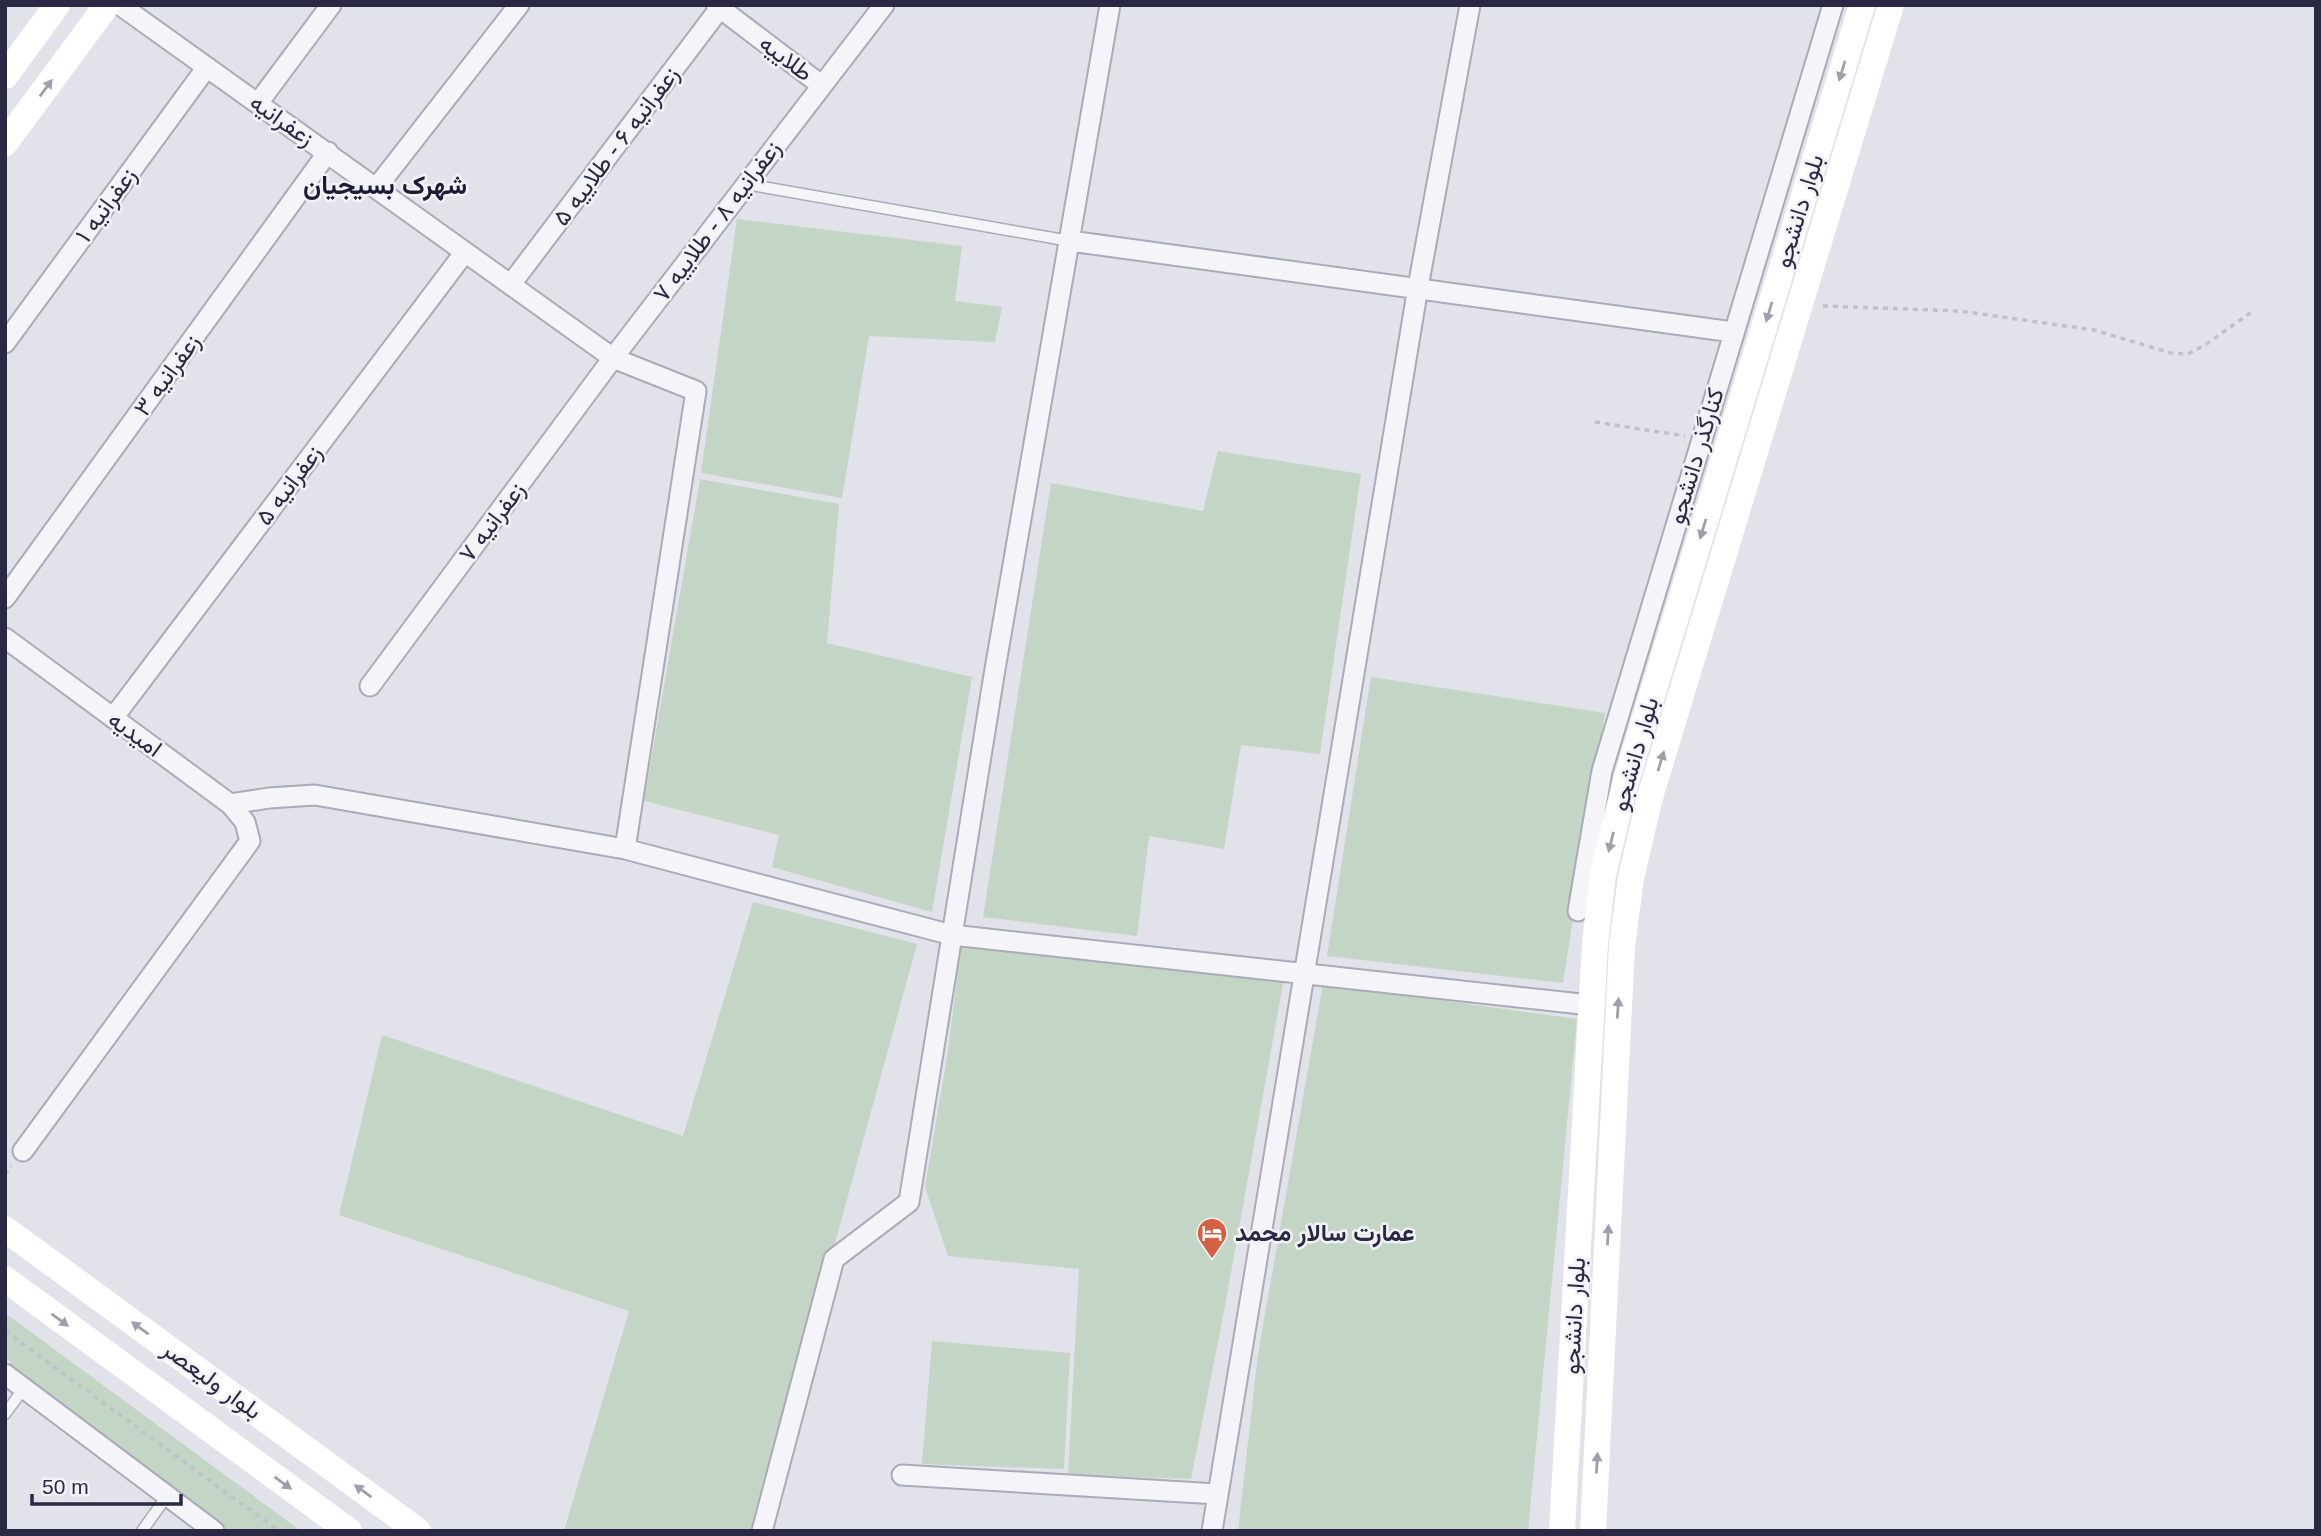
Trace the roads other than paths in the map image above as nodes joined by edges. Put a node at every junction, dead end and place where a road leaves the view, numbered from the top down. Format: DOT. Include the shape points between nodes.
graph roads {
  1 [pos="58,5"];
  2 [pos="107,5"];
  3 [pos="120,5"];
  4 [pos="331,5"];
  5 [pos="519,5"];
  6 [pos="884,5"];
  7 [pos="1110,5"];
  8 [pos="1470,5"];
  9 [pos="1833,5"];
  10 [pos="1862,5"];
  11 [pos="1891,5"];
  12 [pos="718,7"];
  13 [pos="207,67"];
  14 [pos="5,76"];
  15 [pos="821,85"];
  16 [pos="258,103"];
  17 [pos="5,143"];
  18 [pos="328,152"];
  19 [pos="746,184"];
  20 [pos="377,187"];
  21 [pos="1070,241"];
  22 [pos="465,252"];
  23 [pos="511,284"];
  24 [pos="1418,287"];
  25 [pos="1733,332"];
  26 [pos="5,343"];
  27 [pos="613,358"];
  28 [pos="5,598"];
  29 [pos="5,638"];
  30 [pos="370,686"];
  31 [pos="113,718"];
  32 [pos="230,804"];
  33 [pos="625,849"];
  34 [pos="1578,911"];
  35 [pos="953,935"];
  36 [pos="1305,973"];
  37 [pos="1590,1005"];
  38 [pos="23,1151"];
  39 [pos="5,1230"];
  40 [pos="5,1279"];
  41 [pos="5,1374"];
  42 [pos="24,1388"];
  43 [pos="5,1414"];
  44 [pos="902,1475"];
  45 [pos="1217,1494"];
  46 [pos="167,1496"];
  47 [pos="142,1531"];
  48 [pos="214,1531"];
  49 [pos="349,1531"];
  50 [pos="418,1531"];
  51 [pos="762,1531"];
  52 [pos="1212,1531"];
  53 [pos="1562,1531"];
  54 [pos="1593,1531"];
  1 -- 14 [label="main road"];
  17 -- 2 [label="main road, one-way"];
  3 -- 13 [label="street, زعفرانیه"];
  4 -- 16 [label="street"];
  5 -- 20 [label="street"];
  6 -- 15 [label="street, زعفرانیه ۸ - طلاییه ۷"];
  7 -- 21 [label="street"];
  8 -- 24 [label="street"];
  9 -- 25 [label="street, کنارگذر دانشجو"];
  10 -- 37 [label="main road, بلوار دانشجو, one-way" via="1625,784 1603,874"];
  54 -- 11 [label="main road, بلوار دانشجو, one-way" via="1622,946 1631,878 1650,797"];
  12 -- 15 [label="street, طلاییه"];
  12 -- 23 [label="street, زعفرانیه ۶ - طلاییه ۵"];
  13 -- 16 [label="street, زعفرانیه"];
  13 -- 26 [label="street, زعفرانیه ۱"];
  15 -- 19 [label="street, زعفرانیه ۸ - طلاییه ۷"];
  16 -- 18 [label="street, زعفرانیه"];
  18 -- 20 [label="street, زعفرانیه"];
  18 -- 28 [label="street, زعفرانیه ۳"];
  19 -- 21 [label="lane"];
  19 -- 27 [label="street, زعفرانیه ۸ - طلاییه ۷"];
  20 -- 22 [label="street, زعفرانیه"];
  21 -- 24 [label="street"];
  21 -- 35 [label="street"];
  22 -- 23 [label="street, زعفرانیه"];
  22 -- 31 [label="street, زعفرانیه ۵"];
  23 -- 27 [label="street, زعفرانیه"];
  24 -- 25 [label="street"];
  24 -- 36 [label="street"];
  25 -- 34 [label="street, کنارگذر دانشجو" via="1602,771"];
  27 -- 30 [label="street, زعفرانیه ۷"];
  27 -- 33 [label="street, زعفرانیه" via="696,391"];
  29 -- 31 [label="street, امیدیه"];
  31 -- 32 [label="street, امیدیه"];
  32 -- 33 [label="street" via="315,795"];
  32 -- 38 [label="street, امیدیه" via="246,822 250,841"];
  33 -- 35 [label="street"];
  35 -- 36 [label="street"];
  35 -- 51 [label="street" via="909,1202 834,1259"];
  36 -- 37 [label="street"];
  36 -- 45 [label="street"];
  37 -- 53 [label="main road, بلوار دانشجو"];
  50 -- 39 [label="main road, بلوار ولیعصر, one-way"];
  40 -- 49 [label="main road, بلوار ولیعصر, one-way"];
  41 -- 42 [label="street"];
  42 -- 43 [label="lane"];
  42 -- 46 [label="street"];
  44 -- 45 [label="street"];
  45 -- 52 [label="street"];
  46 -- 47 [label="lane"];
  46 -- 48 [label="street"];
}
